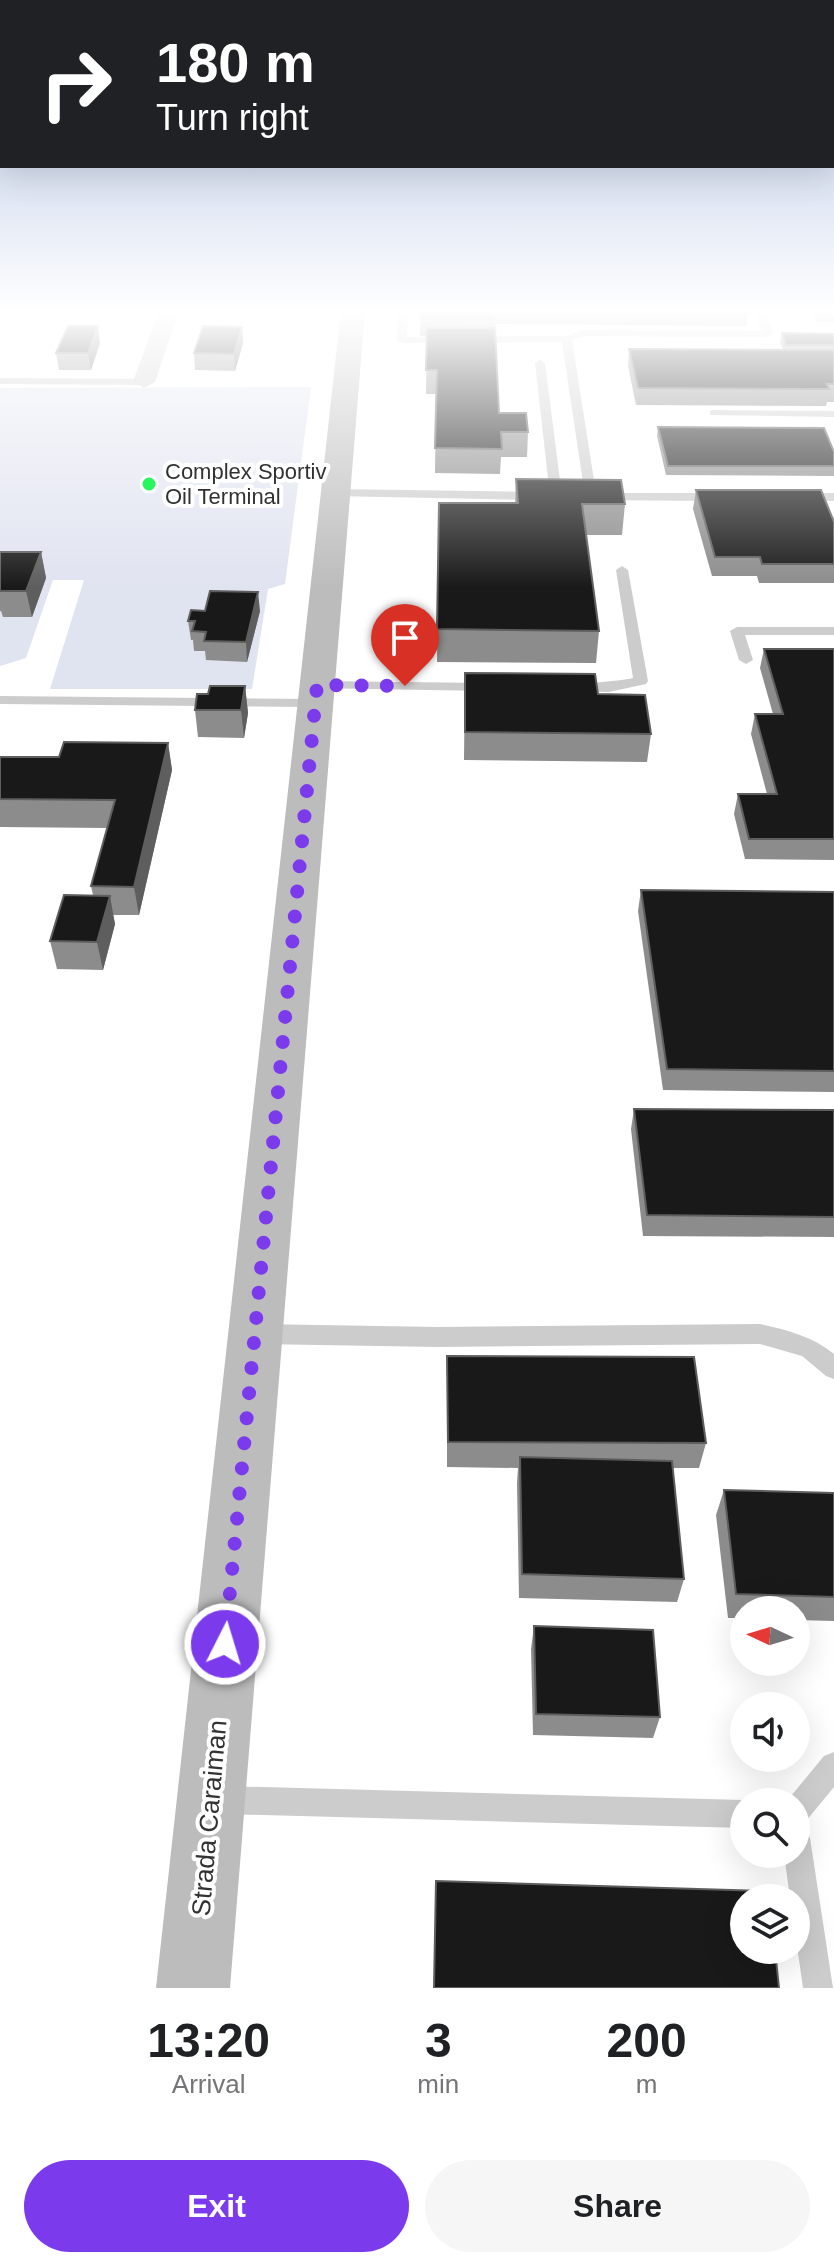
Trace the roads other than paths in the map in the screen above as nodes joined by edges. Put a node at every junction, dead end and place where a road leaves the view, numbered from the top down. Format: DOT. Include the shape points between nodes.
graph roads {
  1 [pos="344,403"];
  2 [pos="550,403"];
  3 [pos="570,403"];
  4 [pos="714,413"];
  5 [pos="834,414"];
  6 [pos="336,493"];
  7 [pos="574,496"];
  8 [pos="728,497"];
  9 [pos="788,497"];
  10 [pos="834,497"];
  11 [pos="622,570"];
  12 [pos="834,631"];
  13 [pos="746,660"];
  14 [pos="501,687"];
  15 [pos="563,687"];
  16 [pos="317,694"];
  17 [pos="0,700"];
  18 [pos="255,1334"];
  19 [pos="834,1369"];
  20 [pos="834,1766"];
  21 [pos="810,1794"];
  22 [pos="211,1799"];
  23 [pos="730,1814"];
  24 [pos="800,1868"];
  25 [pos="193,1988"];
  26 [pos="818,1988"];
  1 -- 6 [label="street, Strada Caraiman"];
  2 -- 7 [label="lane"];
  3 -- 7 [label="lane"];
  4 -- 5 [label="lane"];
  6 -- 7 [label="lane"];
  6 -- 16 [label="street, Strada Caraiman"];
  7 -- 8 [label="lane"];
  9 -- 10 [label="lane"];
  11 -- 15 [label="lane" via="641,681 609,688"];
  12 -- 13 [label="lane" via="737,631"];
  14 -- 16 [label="lane"];
  16 -- 17 [label="lane"];
  16 -- 18 [label="street, Strada Caraiman"];
  18 -- 19 [label="lane" via="760,1334 799,1342"];
  18 -- 22 [label="street, Strada Caraiman"];
  20 -- 21 [label="lane"];
  22 -- 23 [label="lane"];
  22 -- 25 [label="street, Strada Caraiman"];
  24 -- 26 [label="lane"];
}
